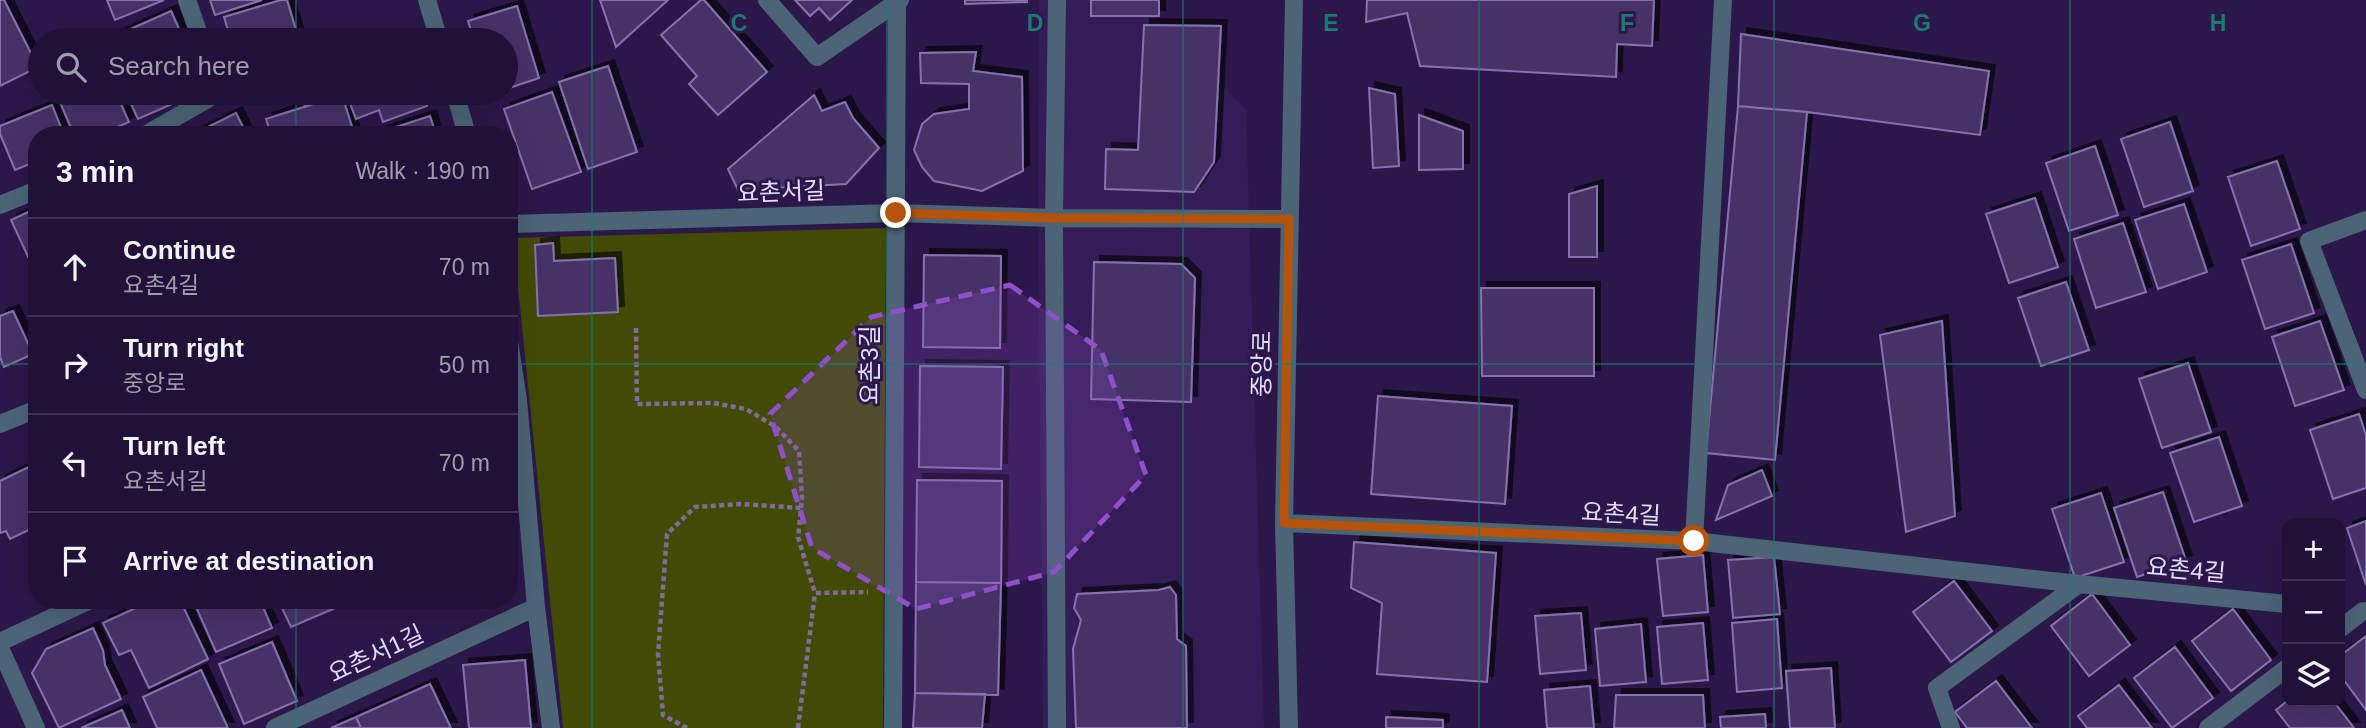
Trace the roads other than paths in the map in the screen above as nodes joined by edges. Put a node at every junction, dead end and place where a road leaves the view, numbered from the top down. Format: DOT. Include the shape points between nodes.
graph roads {
  1 [pos="187,0"];
  2 [pos="427,0"];
  3 [pos="767,0"];
  4 [pos="1057,0"];
  5 [pos="1294,0"];
  6 [pos="1723,0"];
  7 [pos="898,1"];
  8 [pos="197,28"];
  9 [pos="435,28"];
  10 [pos="197,105"];
  11 [pos="458,105"];
  12 [pos="161,126"];
  13 [pos="464,126"];
  14 [pos="28,194"];
  15 [pos="0,205"];
  16 [pos="896,213"];
  17 [pos="1054,218"];
  18 [pos="1289,219"];
  19 [pos="2366,219"];
  20 [pos="518,224"];
  21 [pos="2366,390"];
  22 [pos="28,413"];
  23 [pos="0,424"];
  24 [pos="518,439"];
  25 [pos="1284,523"];
  26 [pos="1694,541"];
  27 [pos="2080,584"];
  28 [pos="2282,604"];
  29 [pos="536,607"];
  30 [pos="71,609"];
  31 [pos="2345,609"];
  32 [pos="2364,611"];
  33 [pos="2345,624"];
  34 [pos="0,642"];
  35 [pos="0,648"];
  36 [pos="2282,672"];
  37 [pos="36,728"];
  38 [pos="275,728"];
  39 [pos="551,728"];
  40 [pos="893,728"];
  41 [pos="1057,728"];
  42 [pos="1289,728"];
  43 [pos="1951,728"];
  44 [pos="2208,728"];
  1 -- 8 [label="street"];
  2 -- 9 [label="street"];
  3 -- 7 [label="street" via="817,57"];
  4 -- 17 [label="street"];
  5 -- 18 [label="street, 중앙로"];
  6 -- 26 [label="street"];
  7 -- 16 [label="street, 요촌3길"];
  10 -- 12 [label="street"];
  11 -- 13 [label="street"];
  14 -- 15 [label="street"];
  16 -- 17 [label="street, 요촌서길"];
  16 -- 20 [label="street, 요촌서길"];
  16 -- 40 [label="street, 요촌3길"];
  17 -- 18 [label="street, 요촌서길"];
  17 -- 41 [label="street"];
  18 -- 25 [label="street, 중앙로"];
  19 -- 21 [label="street" via="2309,241"];
  22 -- 23 [label="street"];
  24 -- 29 [label="street"];
  25 -- 26 [label="street, 요촌4길"];
  25 -- 42 [label="street, 중앙로"];
  26 -- 27 [label="street, 요촌4길"];
  27 -- 28 [label="street, 요촌4길"];
  27 -- 43 [label="street" via="1937,688"];
  29 -- 38 [label="street, 요촌서1길"];
  29 -- 39 [label="street"];
  30 -- 34 [label="street"];
  31 -- 32 [label="street"];
  32 -- 33 [label="street"];
  35 -- 37 [label="street"];
  36 -- 44 [label="street"];
}
